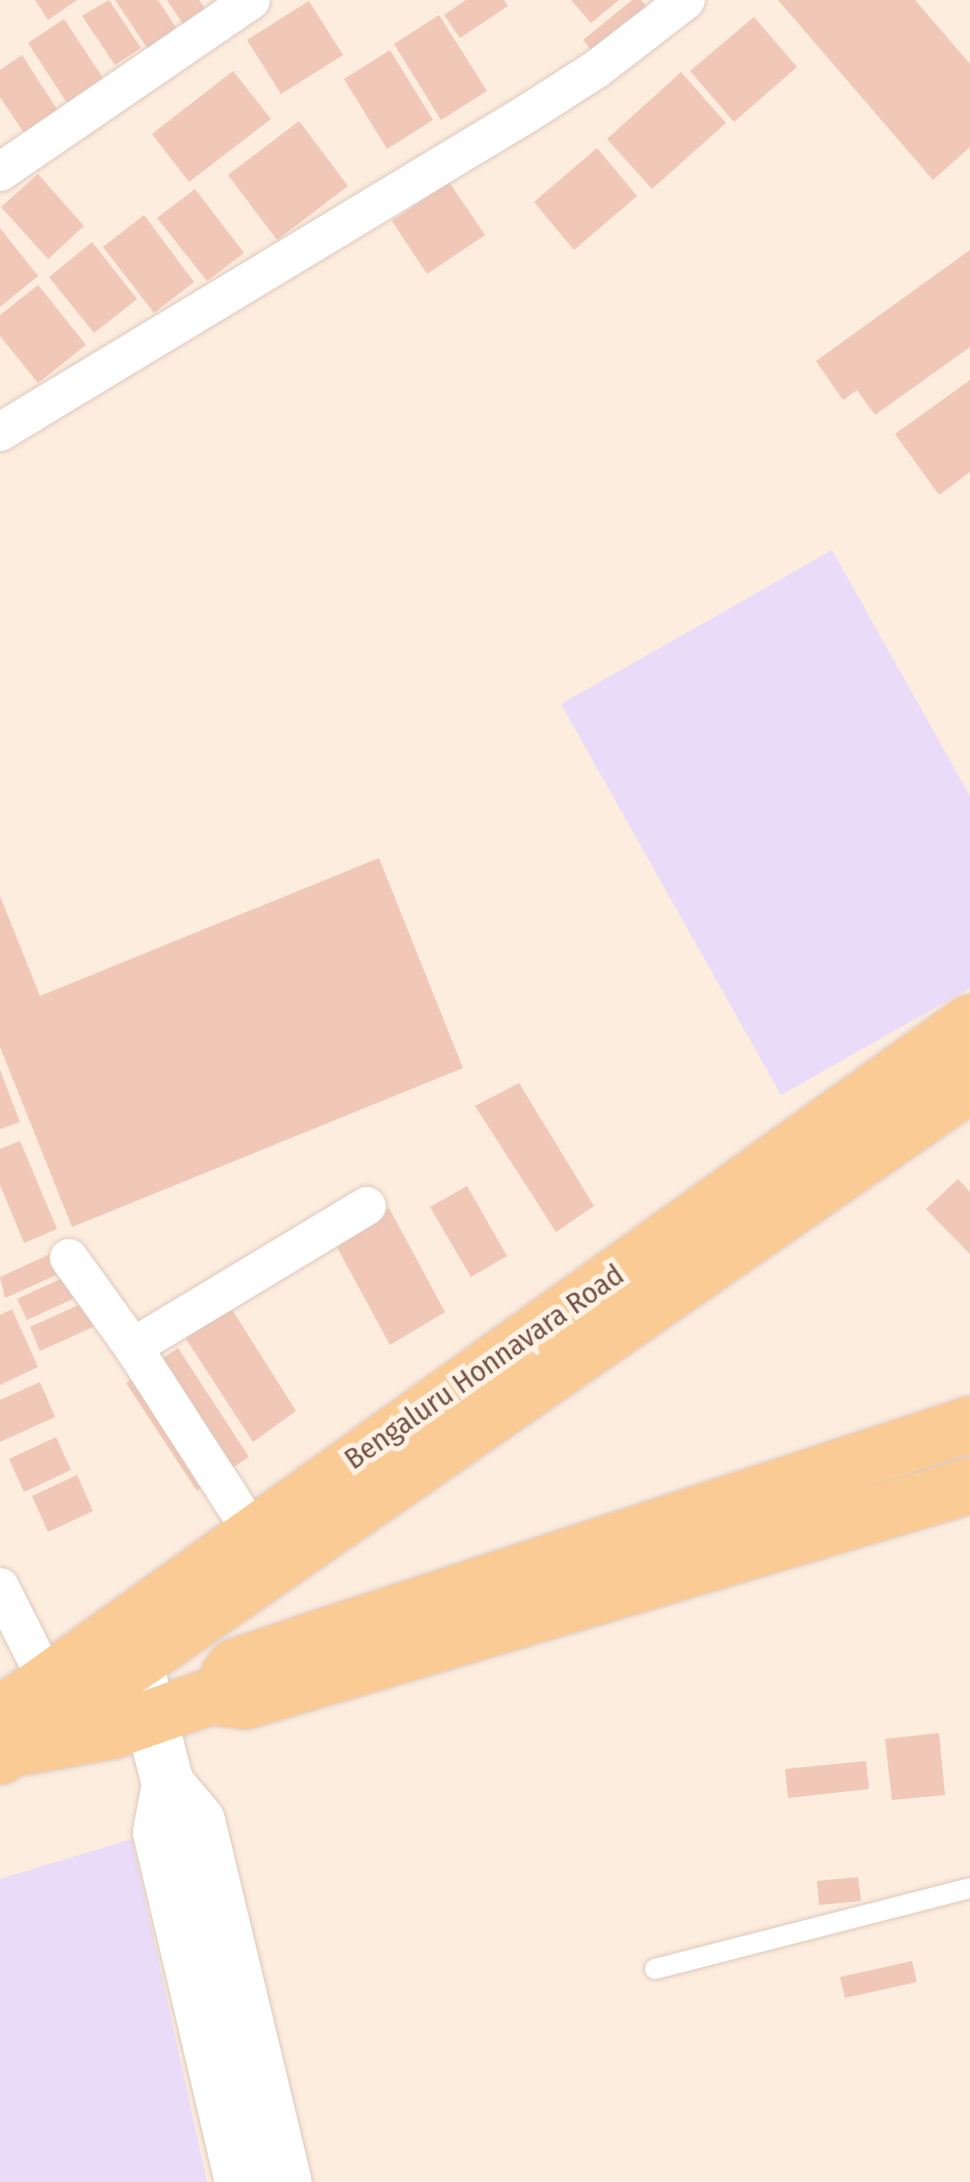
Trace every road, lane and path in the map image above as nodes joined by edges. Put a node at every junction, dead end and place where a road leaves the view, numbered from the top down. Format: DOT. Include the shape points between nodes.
graph roads {
  1 [pos="251,0"];
  2 [pos="670,5"];
  3 [pos="0,172"];
  4 [pos="0,432"];
  5 [pos="970,1022"];
  6 [pos="970,1083"];
  7 [pos="367,1206"];
  8 [pos="69,1258"];
  9 [pos="133,1347"];
  10 [pos="970,1424"];
  11 [pos="970,1485"];
  12 [pos="252,1532"];
  13 [pos="312,1539"];
  14 [pos="0,1587"];
  15 [pos="130,1642"];
  16 [pos="306,1642"];
  17 [pos="46,1680"];
  18 [pos="210,1696"];
  19 [pos="151,1716"];
  20 [pos="3,1740"];
  21 [pos="168,1784"];
  22 [pos="970,1888"];
  23 [pos="655,1969"];
  24 [pos="241,2182"];
  25 [pos="286,2182"];
  1 -- 3 [label="street"];
  2 -- 4 [label="street" via="598,68 528,113"];
  5 -- 12 [label="main road, Bengaluru Honnavara Road"];
  6 -- 13 [label="main road, Bengaluru Honnavara Road"];
  7 -- 9 [label="street"];
  8 -- 9 [label="street"];
  9 -- 12 [label="street"];
  10 -- 16 [label="main road"];
  11 -- 18 [label="main road" via="244,1700"];
  12 -- 15 [label="main road, Bengaluru Honnavara Road"];
  13 -- 15 [label="main road, Bengaluru Honnavara Road"];
  13 -- 16 [label="main road" via="272,1608 282,1626"];
  14 -- 17 [label="street"];
  15 -- 17 [label="main road, Bengaluru Honnavara Road"];
  15 -- 19 [label="main road"];
  15 -- 20 [label="main road, Bengaluru Honnavara Road"];
  16 -- 18 [label="main road" via="236,1666"];
  17 -- 20 [label="main road, Bengaluru Honnavara Road"];
  18 -- 19 [label="main road"];
  19 -- 20 [label="main road" via="66,1742"];
  19 -- 21 [label="main road"];
  21 -- 24 [label="main road" via="159,1832"];
  21 -- 25 [label="main road" via="199,1821"];
  22 -- 23 [label="lane"];
}
